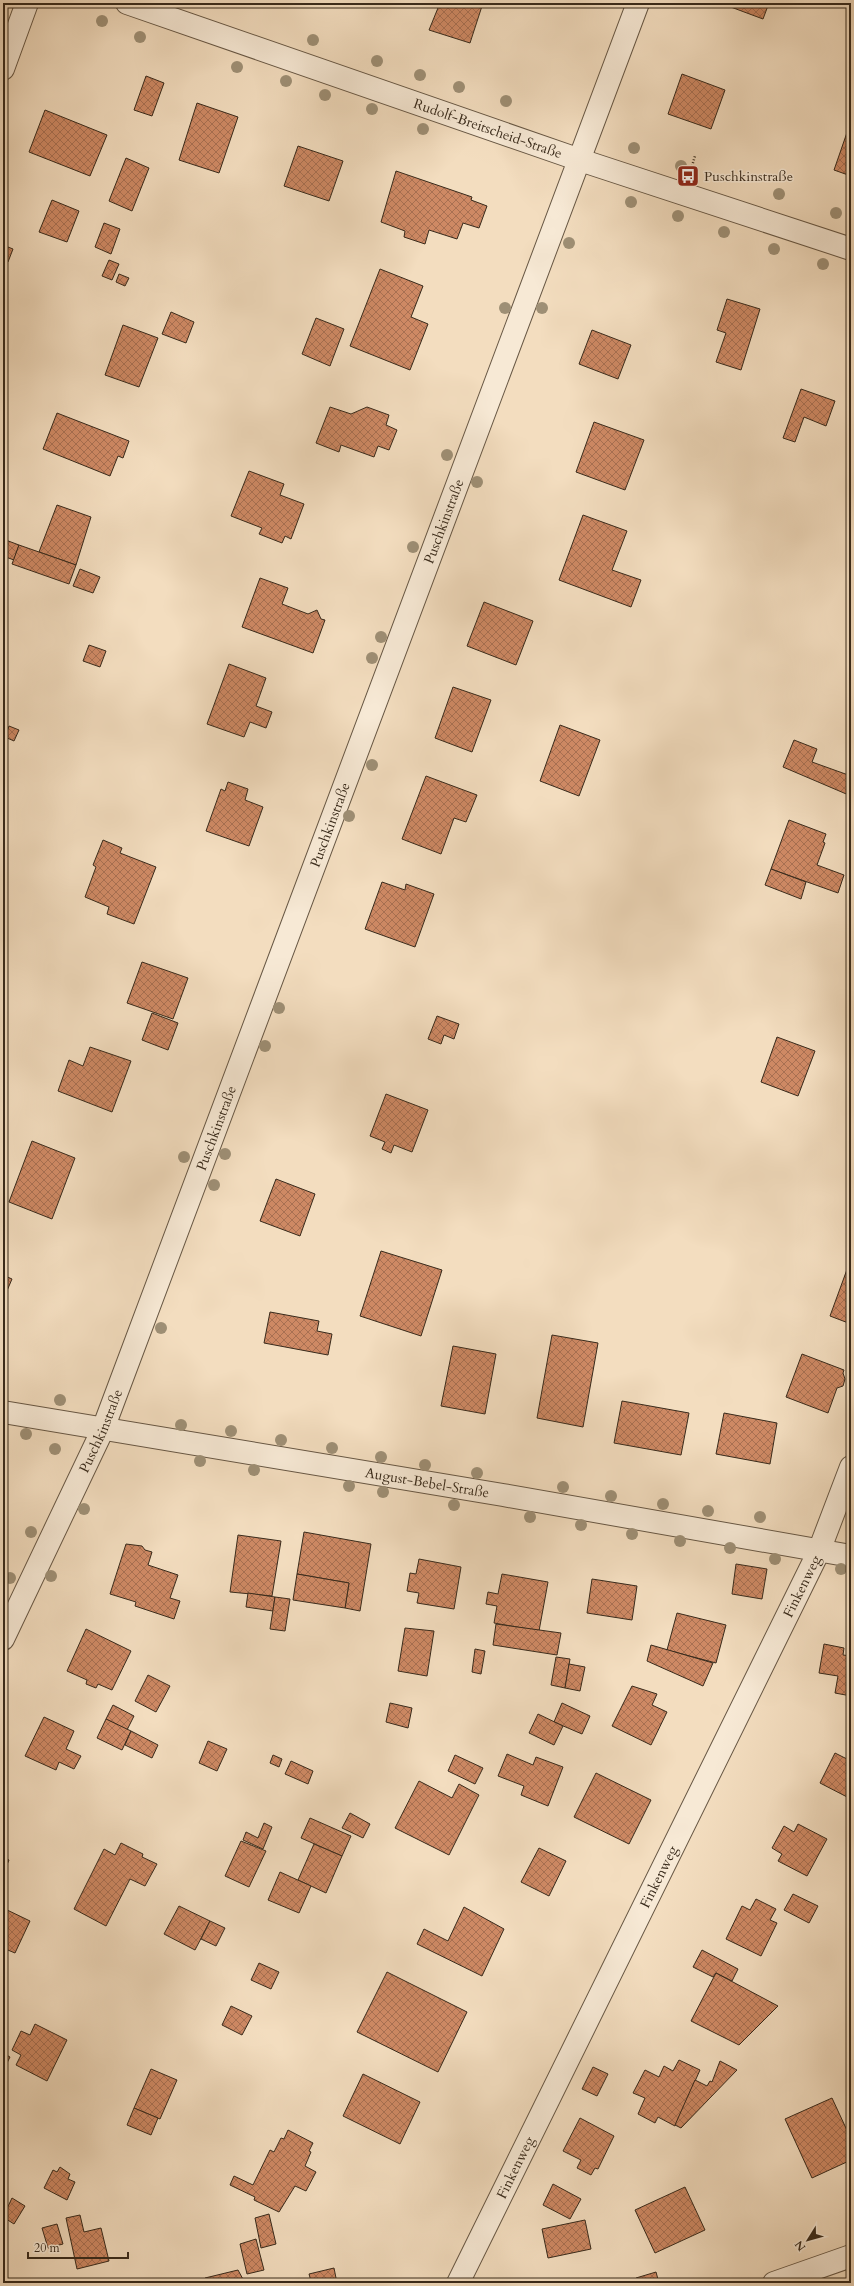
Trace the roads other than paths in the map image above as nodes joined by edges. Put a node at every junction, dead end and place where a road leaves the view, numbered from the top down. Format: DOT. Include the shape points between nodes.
graph roads {
  1 [pos="28,3"];
  2 [pos="127,3"];
  3 [pos="638,3"];
  4 [pos="3,69"];
  5 [pos="580,160"];
  6 [pos="851,249"];
  7 [pos="3,1412"];
  8 [pos="103,1429"];
  9 [pos="851,1467"];
  10 [pos="819,1552"];
  11 [pos="851,1556"];
  12 [pos="3,1638"];
  13 [pos="851,2256"];
  14 [pos="458,2283"];
  15 [pos="774,2283"];
  1 -- 4 [label="street"];
  2 -- 5 [label="street, Rudolf-Breitscheid-Straße"];
  3 -- 5 [label="street, Puschkinstraße"];
  5 -- 6 [label="street, Rudolf-Breitscheid-Straße"];
  5 -- 8 [label="street, Puschkinstraße"];
  7 -- 8 [label="street, August-Bebel-Straße"];
  8 -- 10 [label="street, August-Bebel-Straße" via="503,1495"];
  8 -- 12 [label="street, Puschkinstraße"];
  9 -- 10 [label="street, Finkenweg"];
  10 -- 11 [label="street, August-Bebel-Straße"];
  10 -- 14 [label="street, Finkenweg"];
  13 -- 15 [label="street"];
}
